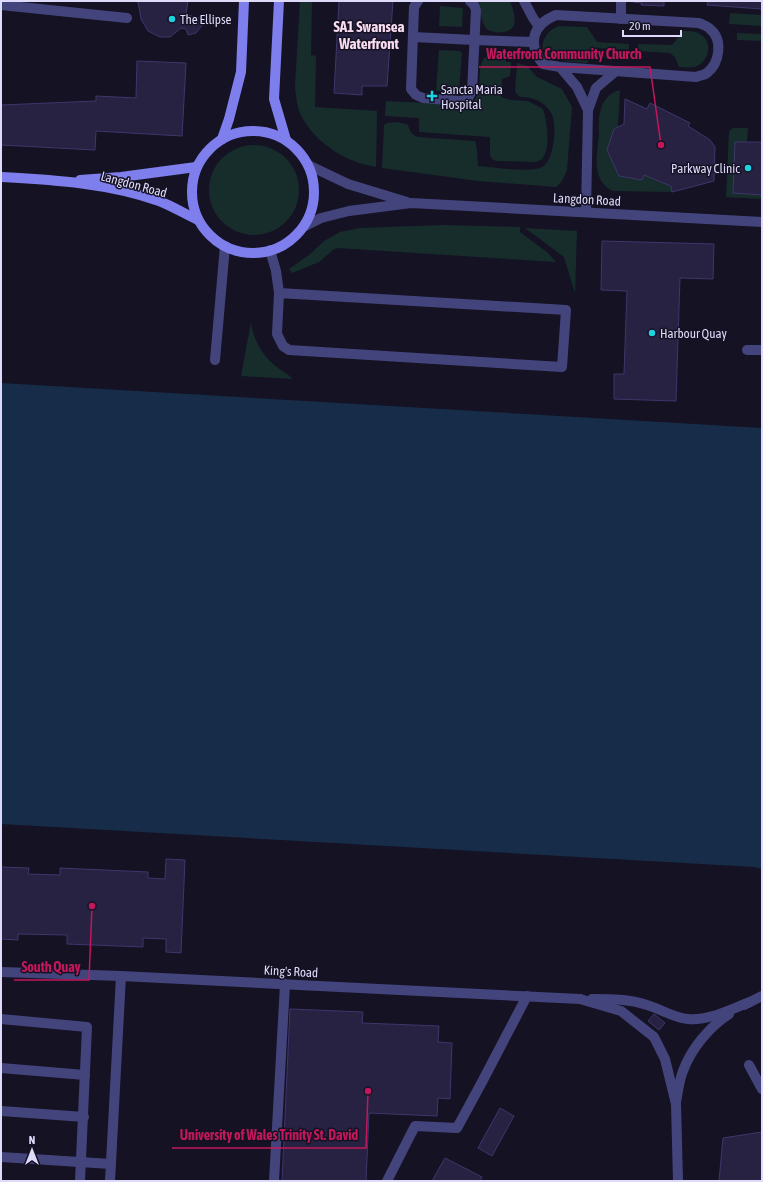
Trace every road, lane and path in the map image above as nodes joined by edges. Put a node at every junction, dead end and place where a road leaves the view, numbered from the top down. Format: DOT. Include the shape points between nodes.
graph roads {
  1 [pos="244,1"];
  2 [pos="279,1"];
  3 [pos="418,1"];
  4 [pos="470,1"];
  5 [pos="524,1"];
  6 [pos="621,1"];
  7 [pos="1,5"];
  8 [pos="128,18"];
  9 [pos="621,18"];
  10 [pos="539,26"];
  11 [pos="413,37"];
  12 [pos="474,40"];
  13 [pos="533,42"];
  14 [pos="560,67"];
  15 [pos="616,71"];
  16 [pos="588,110"];
  17 [pos="222,139"];
  18 [pos="286,140"];
  19 [pos="308,165"];
  20 [pos="196,167"];
  21 [pos="1,177"];
  22 [pos="62,181"];
  23 [pos="411,203"];
  24 [pos="586,212"];
  25 [pos="198,220"];
  26 [pos="762,222"];
  27 [pos="303,227"];
  28 [pos="225,246"];
  29 [pos="270,250"];
  30 [pos="279,293"];
  31 [pos="747,350"];
  32 [pos="762,350"];
  33 [pos="215,360"];
  34 [pos="1,972"];
  35 [pos="121,976"];
  36 [pos="285,984"];
  37 [pos="527,996"];
  38 [pos="762,996"];
  39 [pos="580,999"];
  40 [pos="750,1002"];
  41 [pos="1,1019"];
  42 [pos="749,1066"];
  43 [pos="1,1068"];
  44 [pos="85,1075"];
  45 [pos="762,1089"];
  46 [pos="676,1104"];
  47 [pos="1,1111"];
  48 [pos="84,1117"];
  49 [pos="1,1157"];
  50 [pos="82,1162"];
  51 [pos="111,1164"];
  52 [pos="80,1181"];
  53 [pos="110,1181"];
  54 [pos="274,1181"];
  55 [pos="387,1181"];
  56 [pos="678,1181"];
  1 -- 17 [label="street" via="241,72"];
  2 -- 18 [label="street" via="274,99"];
  3 -- 11 [label="street" via="414,7"];
  4 -- 12 [label="street" via="476,10"];
  5 -- 10 [label="street"];
  6 -- 9 [label="street"];
  7 -- 8 [label="street"];
  9 -- 10 [label="street" via="556,15 546,19"];
  9 -- 15 [label="street" via="699,23 710,29 718,38 719,52 713,67 706,74 696,77"];
  10 -- 13 [label="street"];
  11 -- 12 [label="street"];
  11 -- 12 [label="street" via="411,89 423,98 462,101 468,98 472,91"];
  12 -- 13 [label="street"];
  13 -- 14 [label="street" via="536,55 543,64"];
  14 -- 15 [label="street"];
  14 -- 16 [label="street" via="577,87"];
  15 -- 16 [label="street" via="596,88"];
  16 -- 24 [label="street"];
  17 -- 18 [label="street" via="237,132 254,131 270,133"];
  17 -- 20 [label="street" via="211,146"];
  18 -- 19 [label="street" via="302,155"];
  19 -- 23 [label="street, Langdon Road" via="348,184"];
  19 -- 27 [label="street" via="313,180 314,196"];
  20 -- 22 [label="street, Langdon Road" via="122,177"];
  20 -- 25 [label="street" via="191,194"];
  21 -- 22 [label="street, Langdon Road"];
  22 -- 25 [label="street, Langdon Road" via="118,190 159,202"];
  23 -- 24 [label="street, Langdon Road"];
  23 -- 27 [label="street, Langdon Road" via="348,211 321,218"];
  24 -- 26 [label="street, Langdon Road"];
  25 -- 28 [label="street" via="209,235"];
  27 -- 29 [label="street" via="284,244"];
  28 -- 29 [label="street" via="240,252 257,253"];
  28 -- 33 [label="street"];
  29 -- 30 [label="street"];
  30 -- 30 [label="street" via="566,310 562,366 289,350 283,346 277,334"];
  31 -- 32 [label="street"];
  34 -- 35 [label="street, King's Road"];
  35 -- 36 [label="street, King's Road"];
  35 -- 51 [label="street"];
  36 -- 37 [label="street, King's Road"];
  36 -- 54 [label="street"];
  37 -- 39 [label="street, King's Road"];
  37 -- 55 [label="street" via="457,1128 415,1126"];
  38 -- 40 [label="street"];
  39 -- 40 [label="street" via="626,999 688,1019 719,1014"];
  39 -- 46 [label="street" via="620,1011 654,1037 665,1059"];
  40 -- 46 [label="street" via="719,1020 699,1041 683,1071"];
  41 -- 44 [label="street" via="87,1027"];
  42 -- 45 [label="street"];
  43 -- 44 [label="street"];
  44 -- 48 [label="street"];
  46 -- 56 [label="street"];
  47 -- 48 [label="street"];
  48 -- 50 [label="street"];
  49 -- 50 [label="street"];
  50 -- 51 [label="street"];
  50 -- 52 [label="street"];
  51 -- 53 [label="street"];
}
